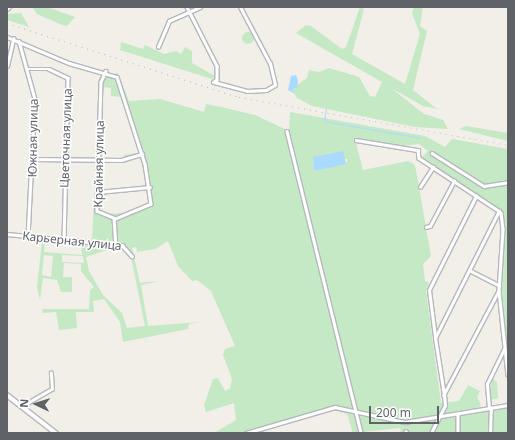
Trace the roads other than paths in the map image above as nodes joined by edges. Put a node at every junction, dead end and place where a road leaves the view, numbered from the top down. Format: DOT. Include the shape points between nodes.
graph roads {
  1 [pos="187,7"];
  2 [pos="200,7"];
  3 [pos="240,7"];
  4 [pos="190,12"];
  5 [pos="7,37"];
  6 [pos="13,39"];
  7 [pos="19,41"];
  8 [pos="158,47"];
  9 [pos="7,66"];
  10 [pos="28,69"];
  11 [pos="106,71"];
  12 [pos="287,131"];
  13 [pos="356,140"];
  14 [pos="432,153"];
  15 [pos="142,154"];
  16 [pos="33,159"];
  17 [pos="65,160"];
  18 [pos="99,161"];
  19 [pos="433,167"];
  20 [pos="454,181"];
  21 [pos="508,182"];
  22 [pos="150,187"];
  23 [pos="420,187"];
  24 [pos="98,192"];
  25 [pos="476,196"];
  26 [pos="499,211"];
  27 [pos="115,219"];
  28 [pos="426,227"];
  29 [pos="7,234"];
  30 [pos="28,237"];
  31 [pos="64,240"];
  32 [pos="116,244"];
  33 [pos="132,256"];
  34 [pos="469,270"];
  35 [pos="499,285"];
  36 [pos="499,290"];
  37 [pos="435,338"];
  38 [pos="505,349"];
  39 [pos="52,373"];
  40 [pos="508,375"];
  41 [pos="7,395"];
  42 [pos="444,395"];
  43 [pos="508,405"];
  44 [pos="22,406"];
  45 [pos="490,408"];
  46 [pos="355,409"];
  47 [pos="458,415"];
  48 [pos="437,417"];
  49 [pos="56,433"];
  50 [pos="246,433"];
  51 [pos="361,433"];
  52 [pos="431,433"];
  53 [pos="458,433"];
  54 [pos="490,433"];
  1 -- 4 [label="street"];
  2 -- 4 [label="street"];
  3 -- 4 [label="street" via="270,64 275,85 266,90 246,91 214,82 217,66"];
  4 -- 8 [label="street" via="169,21"];
  5 -- 6 [label="street"];
  6 -- 7 [label="street"];
  6 -- 9 [label="street"];
  7 -- 10 [label="street, Южная улица"];
  7 -- 11 [label="street" via="69,63"];
  10 -- 16 [label="street, Южная улица" via="35,100"];
  10 -- 17 [label="street, Цветочная улица" via="49,69 68,78"];
  11 -- 15 [label="street" via="117,77 122,87"];
  11 -- 18 [label="street, Крайняя улица" via="101,82"];
  12 -- 46 [label="street"];
  13 -- 19 [label="street" via="418,150 419,158"];
  14 -- 21 [label="street" via="484,186"];
  15 -- 18 [label="street" via="121,160"];
  15 -- 22 [label="street"];
  16 -- 17 [label="street"];
  16 -- 30 [label="street, Южная улица"];
  17 -- 18 [label="street"];
  17 -- 31 [label="street, Цветочная улица"];
  18 -- 24 [label="street, Крайняя улица"];
  19 -- 20 [label="street"];
  19 -- 23 [label="street"];
  20 -- 25 [label="street"];
  20 -- 28 [label="street" via="430,226"];
  22 -- 24 [label="street"];
  22 -- 27 [label="street" via="151,204"];
  24 -- 27 [label="street, Крайняя улица" via="97,212"];
  25 -- 26 [label="street"];
  25 -- 37 [label="street" via="429,290"];
  26 -- 34 [label="street"];
  26 -- 35 [label="street" via="503,228"];
  27 -- 32 [label="street, Крайняя улица"];
  29 -- 30 [label="street, Карьерная улица"];
  30 -- 31 [label="street, Карьерная улица"];
  31 -- 32 [label="street, Карьерная улица"];
  32 -- 33 [label="street, Карьерная улица" via="128,247"];
  34 -- 35 [label="street"];
  34 -- 37 [label="street"];
  35 -- 36 [label="street"];
  36 -- 38 [label="street"];
  36 -- 42 [label="street"];
  37 -- 42 [label="street"];
  38 -- 40 [label="street"];
  38 -- 45 [label="street" via="487,386"];
  39 -- 44 [label="street" via="52,389"];
  41 -- 44 [label="street"];
  42 -- 48 [label="street" via="445,406"];
  43 -- 45 [label="street"];
  44 -- 49 [label="street"];
  45 -- 47 [label="street"];
  45 -- 54 [label="street"];
  46 -- 48 [label="street" via="405,422"];
  46 -- 50 [label="street" via="326,409"];
  46 -- 51 [label="street"];
  47 -- 48 [label="street"];
  47 -- 53 [label="street"];
  48 -- 52 [label="street"];
}
